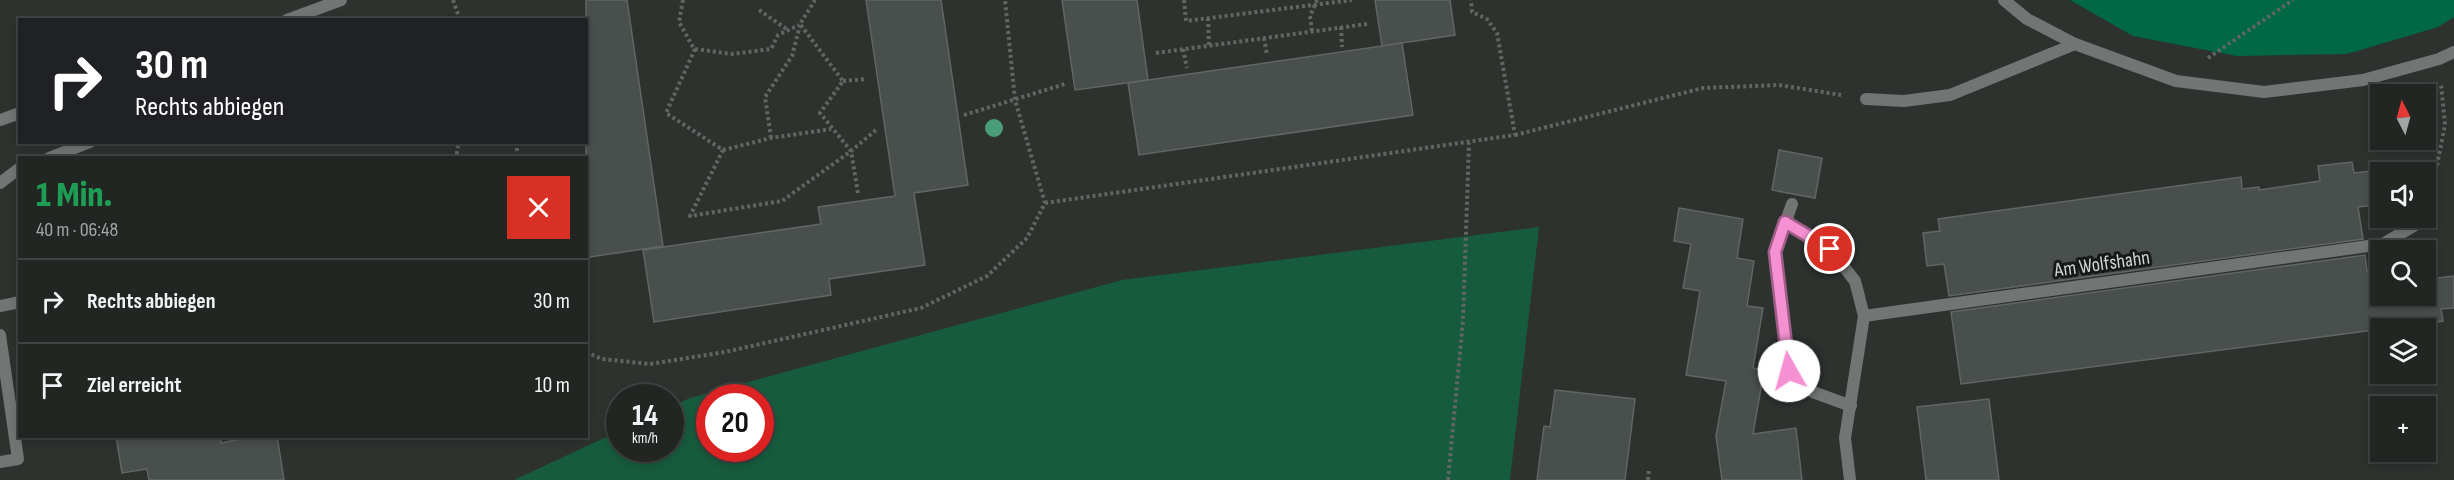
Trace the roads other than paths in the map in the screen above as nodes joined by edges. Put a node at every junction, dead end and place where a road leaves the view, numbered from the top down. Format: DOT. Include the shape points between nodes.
graph roads {
  1 [pos="341,0"];
  2 [pos="2004,0"];
  3 [pos="292,18"];
  4 [pos="2075,44"];
  5 [pos="2454,52"];
  6 [pos="1866,99"];
  7 [pos="18,115"];
  8 [pos="0,120"];
  9 [pos="85,144"];
  10 [pos="54,156"];
  11 [pos="18,170"];
  12 [pos="0,183"];
  13 [pos="1792,204"];
  14 [pos="1785,222"];
  15 [pos="2410,228"];
  16 [pos="18,302"];
  17 [pos="0,306"];
  18 [pos="1864,316"];
  19 [pos="0,335"];
  20 [pos="3,369"];
  21 [pos="1851,406"];
  22 [pos="0,462"];
  23 [pos="1850,480"];
  1 -- 3 [label="street"];
  2 -- 4 [label="street" via="2027,19"];
  4 -- 5 [label="street" via="2176,81 2264,92 2363,80"];
  4 -- 6 [label="street" via="1950,95 1905,102"];
  7 -- 8 [label="street"];
  9 -- 10 [label="street"];
  11 -- 12 [label="street"];
  13 -- 14 [label="street"];
  14 -- 18 [label="street" via="1830,249 1855,281"];
  14 -- 21 [label="street" via="1775,252 1789,371 1813,392"];
  15 -- 18 [label="street, Am Wolfshahn" via="2383,244"];
  16 -- 17 [label="street"];
  18 -- 21 [label="street"];
  19 -- 20 [label="street"];
  20 -- 22 [label="street" via="18,459"];
  21 -- 23 [label="street" via="1845,438"];
}
